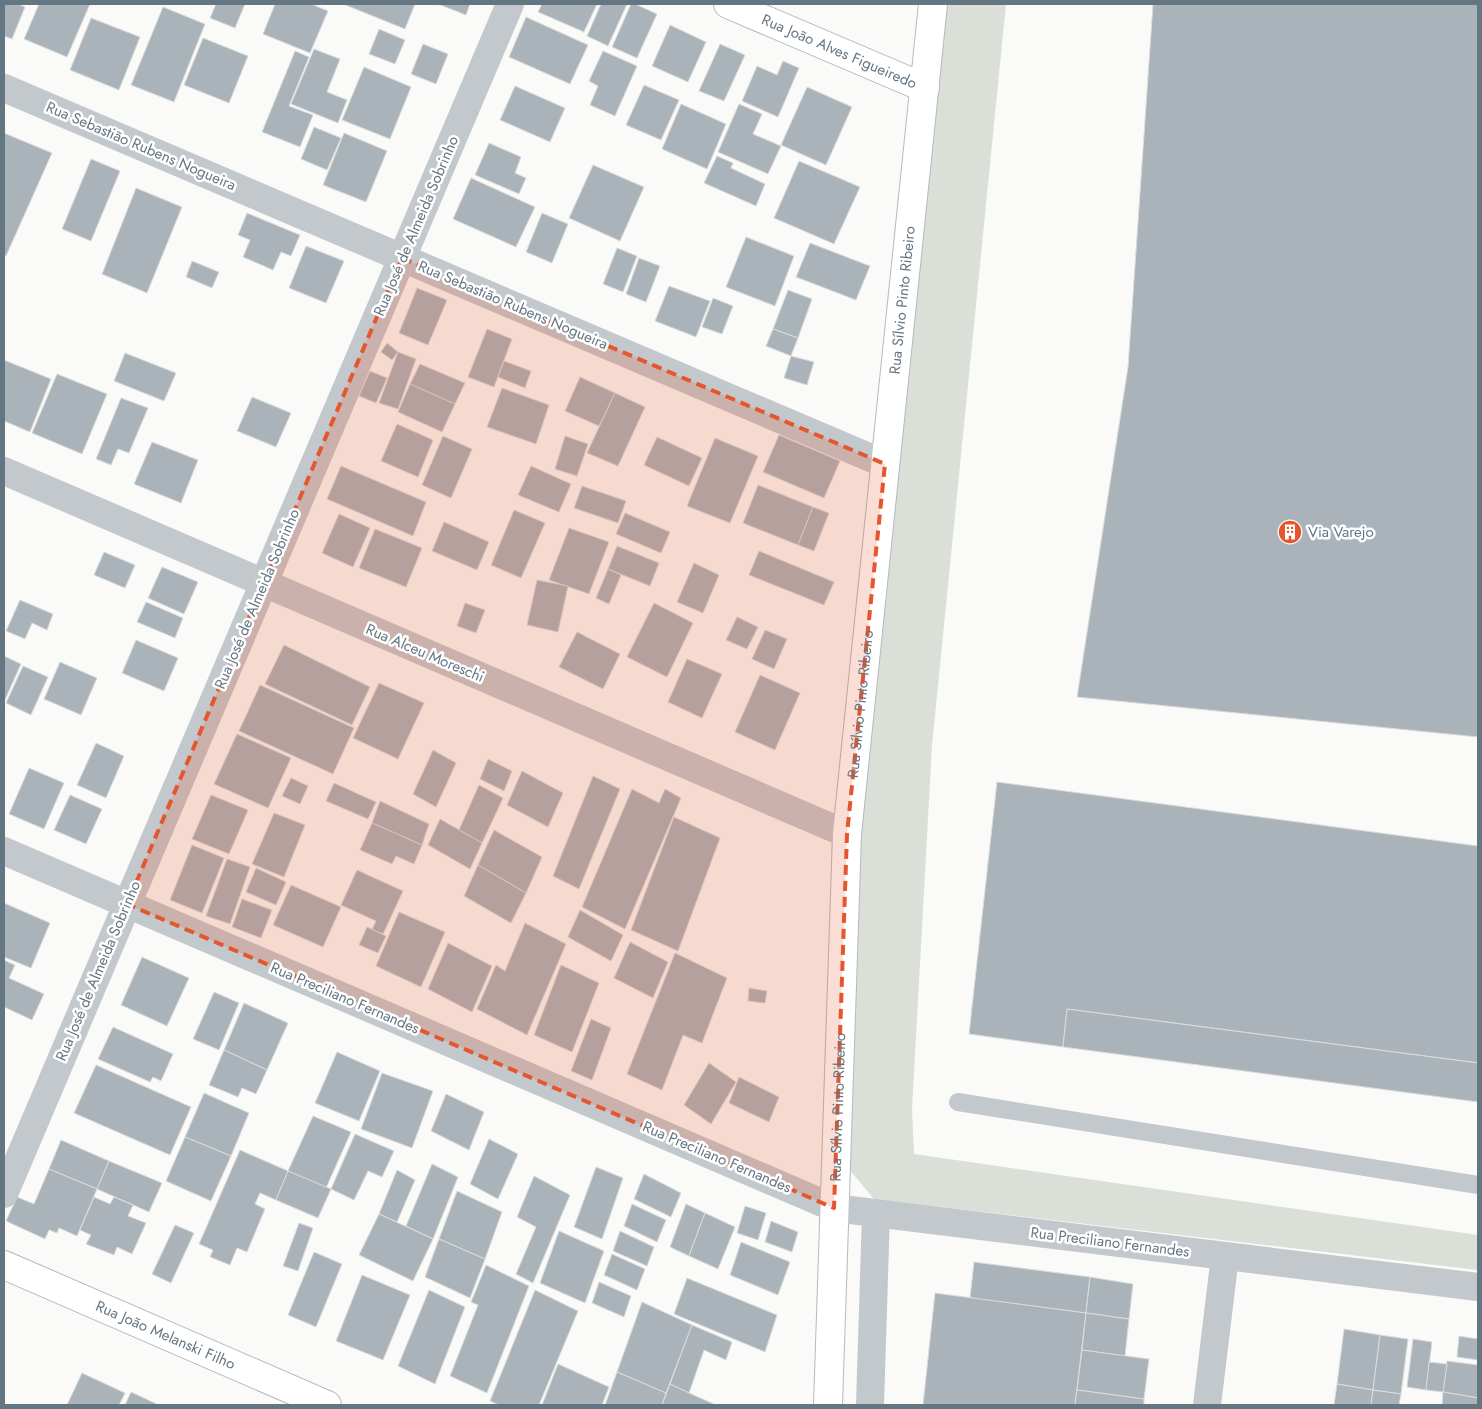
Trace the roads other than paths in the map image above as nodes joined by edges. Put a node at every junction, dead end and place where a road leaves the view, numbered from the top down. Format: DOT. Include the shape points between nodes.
graph roads {
  1 [pos="510,4"];
  2 [pos="728,4"];
  3 [pos="933,4"];
  4 [pos="4,88"];
  5 [pos="925,88"];
  6 [pos="402,258"];
  7 [pos="885,464"];
  8 [pos="4,471"];
  9 [pos="264,583"];
  10 [pos="847,834"];
  11 [pos="4,851"];
  12 [pos="127,904"];
  13 [pos="958,1102"];
  14 [pos="1478,1185"];
  15 [pos="4,1194"];
  16 [pos="834,1208"];
  17 [pos="876,1213"];
  18 [pos="1225,1256"];
  19 [pos="4,1265"];
  20 [pos="1478,1287"];
  21 [pos="327,1405"];
  22 [pos="828,1405"];
  23 [pos="870,1405"];
  24 [pos="1207,1405"];
  1 -- 6 [label="street, Rua José de Almeida Sobrinho"];
  2 -- 5 [label="street, Rua João Alves Figueiredo"];
  3 -- 5 [label="street, Rua Sílvio Pinto Ribeiro"];
  4 -- 6 [label="street, Rua Sebastião Rubens Nogueira"];
  5 -- 7 [label="street, Rua Sílvio Pinto Ribeiro"];
  6 -- 7 [label="street, Rua Sebastião Rubens Nogueira"];
  6 -- 9 [label="street, Rua José de Almeida Sobrinho"];
  7 -- 10 [label="street, Rua Sílvio Pinto Ribeiro"];
  8 -- 9 [label="street, Rua Alceu Moreschi"];
  9 -- 10 [label="street, Rua Alceu Moreschi"];
  9 -- 12 [label="street, Rua José de Almeida Sobrinho"];
  10 -- 16 [label="street, Rua Sílvio Pinto Ribeiro"];
  11 -- 12 [label="street, Rua Preciliano Fernandes"];
  12 -- 15 [label="street, Rua José de Almeida Sobrinho"];
  12 -- 16 [label="street, Rua Preciliano Fernandes"];
  13 -- 14 [label="lane"];
  16 -- 17 [label="street, Rua Preciliano Fernandes"];
  16 -- 22 [label="street, Rua Sílvio Pinto Ribeiro"];
  17 -- 18 [label="street, Rua Preciliano Fernandes"];
  17 -- 23 [label="street"];
  18 -- 20 [label="street, Rua Preciliano Fernandes"];
  18 -- 24 [label="street"];
  19 -- 21 [label="street, Rua João Melanski Filho"];
}
